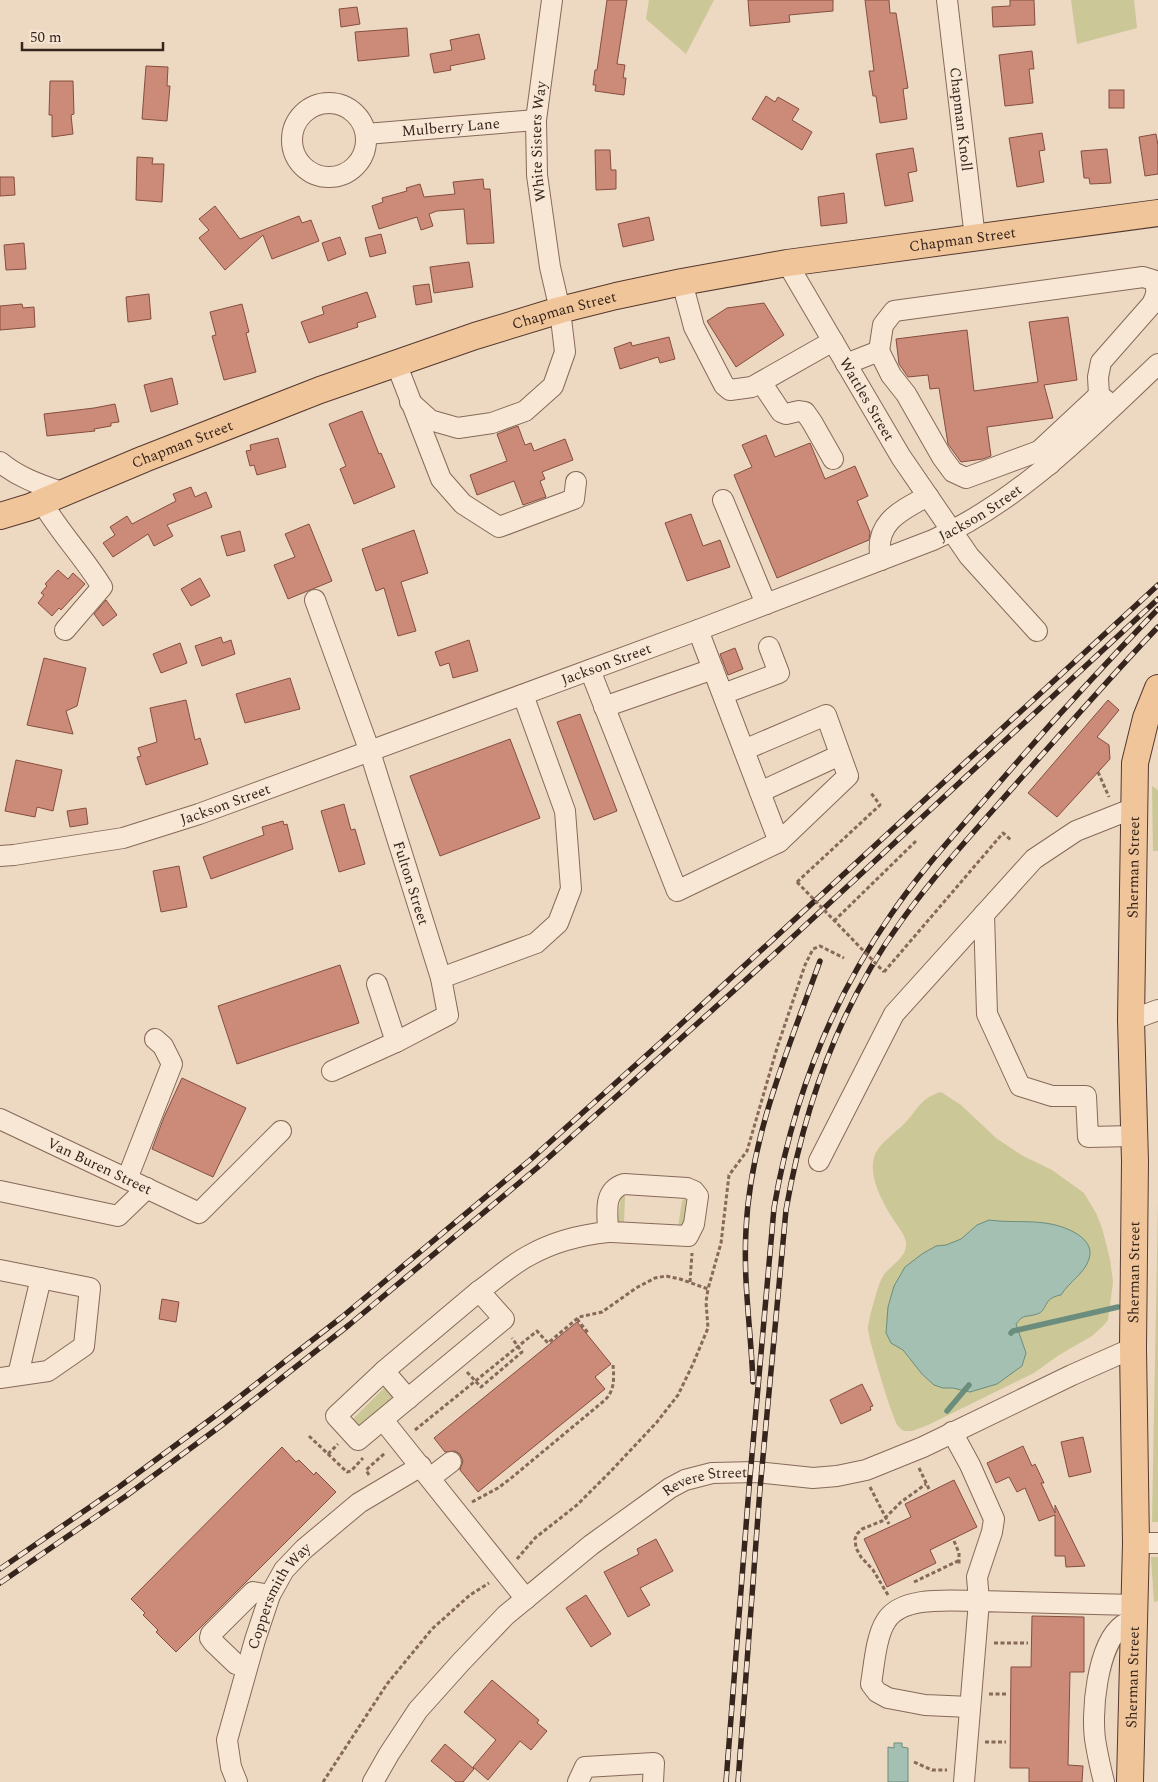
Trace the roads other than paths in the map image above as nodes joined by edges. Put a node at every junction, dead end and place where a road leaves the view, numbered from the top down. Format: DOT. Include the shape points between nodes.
graph roads {
  1 [pos="552,0"];
  2 [pos="947,0"];
  3 [pos="536,120"];
  4 [pos="366,134"];
  5 [pos="1158,213"];
  6 [pos="976,238"];
  7 [pos="787,263"];
  8 [pos="682,282"];
  9 [pos="560,310"];
  10 [pos="833,341"];
  11 [pos="879,351"];
  12 [pos="396,363"];
  13 [pos="846,364"];
  14 [pos="1158,364"];
  15 [pos="761,382"];
  16 [pos="1106,400"];
  17 [pos="410,402"];
  18 [pos="1044,458"];
  19 [pos="833,459"];
  20 [pos="0,462"];
  21 [pos="576,482"];
  22 [pos="928,496"];
  23 [pos="53,497"];
  24 [pos="723,500"];
  25 [pos="0,516"];
  26 [pos="953,531"];
  27 [pos="881,560"];
  28 [pos="315,600"];
  29 [pos="766,604"];
  30 [pos="65,630"];
  31 [pos="698,630"];
  32 [pos="1037,631"];
  33 [pos="769,648"];
  34 [pos="713,669"];
  35 [pos="590,670"];
  36 [pos="1158,688"];
  37 [pos="723,694"];
  38 [pos="524,695"];
  39 [pos="604,707"];
  40 [pos="744,750"];
  41 [pos="370,752"];
  42 [pos="840,755"];
  43 [pos="760,792"];
  44 [pos="1134,808"];
  45 [pos="779,842"];
  46 [pos="0,856"];
  47 [pos="984,914"];
  48 [pos="441,978"];
  49 [pos="377,984"];
  50 [pos="1158,1010"];
  51 [pos="1131,1020"];
  52 [pos="155,1039"];
  53 [pos="396,1042"];
  54 [pos="332,1071"];
  55 [pos="0,1119"];
  56 [pos="281,1131"];
  57 [pos="1134,1136"];
  58 [pos="820,1161"];
  59 [pos="127,1179"];
  60 [pos="147,1188"];
  61 [pos="0,1191"];
  62 [pos="608,1232"];
  63 [pos="0,1270"];
  64 [pos="41,1278"];
  65 [pos="479,1290"];
  66 [pos="1133,1348"];
  67 [pos="384,1371"];
  68 [pos="9,1376"];
  69 [pos="408,1400"];
  70 [pos="383,1420"];
  71 [pos="952,1432"];
  72 [pos="450,1462"];
  73 [pos="425,1472"];
  74 [pos="1147,1543"];
  75 [pos="270,1595"];
  76 [pos="526,1599"];
  77 [pos="979,1601"];
  78 [pos="1134,1612"];
  79 [pos="247,1667"];
  80 [pos="970,1707"];
  81 [pos="237,1782"];
  82 [pos="373,1782"];
  83 [pos="578,1782"];
  84 [pos="653,1782"];
  85 [pos="964,1782"];
  86 [pos="1104,1782"];
  87 [pos="1130,1782"];
  1 -- 3 [label="street, White Sisters Way"];
  2 -- 6 [label="street, Chapman Knoll"];
  3 -- 4 [label="street, Mulberry Lane"];
  3 -- 9 [label="street, White Sisters Way" via="537,175 550,267"];
  5 -- 6 [label="main road, Chapman Street"];
  6 -- 7 [label="main road, Chapman Street"];
  7 -- 8 [label="main road, Chapman Street"];
  7 -- 10 [label="street, Wattles Street"];
  8 -- 9 [label="main road, Chapman Street"];
  8 -- 15 [label="street" via="694,327 724,385 730,390"];
  9 -- 12 [label="main road, Chapman Street"];
  9 -- 17 [label="street, White Sisters Way" via="565,352 553,386 525,411 492,423 458,428 430,420"];
  10 -- 13 [label="street, Wattles Street"];
  10 -- 15 [label="street"];
  11 -- 13 [label="street"];
  11 -- 16 [label="street" via="884,325 894,311 1131,278 1153,280 1157,287 1152,304 1101,362 1098,377"];
  11 -- 18 [label="street" via="953,472 966,478"];
  12 -- 17 [label="street"];
  12 -- 23 [label="main road, Chapman Street" via="320,390"];
  13 -- 22 [label="street, Wattles Street" via="901,458"];
  14 -- 16 [label="street, Jackson Street"];
  15 -- 19 [label="street" via="780,412 804,412"];
  16 -- 18 [label="street, Jackson Street" via="1076,442"];
  17 -- 21 [label="street" via="441,479 463,504 500,527 574,499"];
  18 -- 26 [label="street, Jackson Street" via="1021,487"];
  20 -- 23 [label="street"];
  22 -- 26 [label="street, Wattles Street"];
  22 -- 27 [label="street" via="890,520 878,546"];
  23 -- 25 [label="main road, Chapman Street"];
  23 -- 30 [label="street" via="53,522 72,543 102,587"];
  24 -- 29 [label="street"];
  26 -- 27 [label="street, Jackson Street"];
  26 -- 32 [label="street, Wattles Street" via="968,556"];
  27 -- 29 [label="street, Jackson Street"];
  28 -- 41 [label="street, Fulton Street"];
  29 -- 31 [label="street, Jackson Street"];
  31 -- 34 [label="street"];
  31 -- 35 [label="street, Jackson Street"];
  33 -- 37 [label="street" via="779,673"];
  34 -- 37 [label="street"];
  34 -- 39 [label="street"];
  35 -- 38 [label="street, Jackson Street"];
  35 -- 39 [label="street"];
  36 -- 44 [label="main road, Sherman Street" via="1146,718 1135,763"];
  37 -- 40 [label="street"];
  38 -- 41 [label="street, Jackson Street"];
  38 -- 48 [label="street" via="565,811 571,889 558,923 536,942"];
  39 -- 45 [label="street" via="677,892"];
  40 -- 42 [label="street" via="826,715"];
  40 -- 43 [label="street"];
  41 -- 46 [label="street, Jackson Street" via="200,814 123,838"];
  41 -- 48 [label="street, Fulton Street"];
  42 -- 43 [label="street"];
  42 -- 45 [label="street" via="848,776"];
  43 -- 45 [label="street"];
  44 -- 47 [label="street" via="1076,831 1038,856"];
  44 -- 51 [label="main road, Sherman Street"];
  47 -- 57 [label="street" via="987,1014 1020,1086 1052,1096 1086,1096 1088,1137"];
  47 -- 58 [label="street" via="894,1014"];
  48 -- 53 [label="street, Fulton Street" via="448,1015"];
  49 -- 53 [label="street"];
  50 -- 51 [label="street"];
  51 -- 57 [label="main road, Sherman Street"];
  52 -- 59 [label="street" via="163,1046 172,1064"];
  53 -- 54 [label="street"];
  55 -- 59 [label="street, Van Buren Street"];
  56 -- 60 [label="street, Van Buren Street" via="199,1213"];
  57 -- 66 [label="main road, Sherman Street"];
  59 -- 60 [label="street, Van Buren Street"];
  60 -- 61 [label="street" via="118,1216"];
  62 -- 62 [label="street" via="688,1236 694,1224 698,1196 687,1188 617,1186 608,1196"];
  62 -- 65 [label="street" via="580,1236 528,1255"];
  63 -- 64 [label="street"];
  64 -- 68 [label="street"];
  64 -- 68 [label="street" via="90,1288 84,1346 48,1371"];
  65 -- 67 [label="street"];
  65 -- 69 [label="street" via="504,1320"];
  66 -- 71 [label="street, Revere Street"];
  66 -- 74 [label="main road, Sherman Street"];
  67 -- 69 [label="street"];
  67 -- 70 [label="street" via="336,1416 358,1440"];
  69 -- 70 [label="street"];
  70 -- 73 [label="street"];
  71 -- 76 [label="street, Revere Street" via="880,1466 837,1476 813,1478 743,1472 712,1473 685,1480 591,1544"];
  71 -- 77 [label="street" via="994,1519 977,1577"];
  72 -- 73 [label="street, Coppersmith Way"];
  73 -- 75 [label="street, Coppersmith Way" via="359,1503 304,1549 284,1570"];
  73 -- 76 [label="street"];
  74 -- 78 [label="main road, Sherman Street"];
  75 -- 79 [label="street, Coppersmith Way"];
  75 -- 79 [label="street" via="253,1592 211,1634 213,1642 236,1664"];
  76 -- 82 [label="street, Revere Street" via="506,1615 418,1710"];
  77 -- 78 [label="street"];
  77 -- 80 [label="street"];
  77 -- 80 [label="street" via="924,1602 897,1610 885,1621 871,1684 888,1698 925,1705"];
  78 -- 86 [label="street" via="1110,1644 1100,1669 1094,1700 1095,1743"];
  78 -- 87 [label="main road, Sherman Street"];
  79 -- 81 [label="street, Coppersmith Way" via="228,1740 231,1767"];
  80 -- 85 [label="street"];
  83 -- 84 [label="street" via="585,1767 654,1763"];
}
